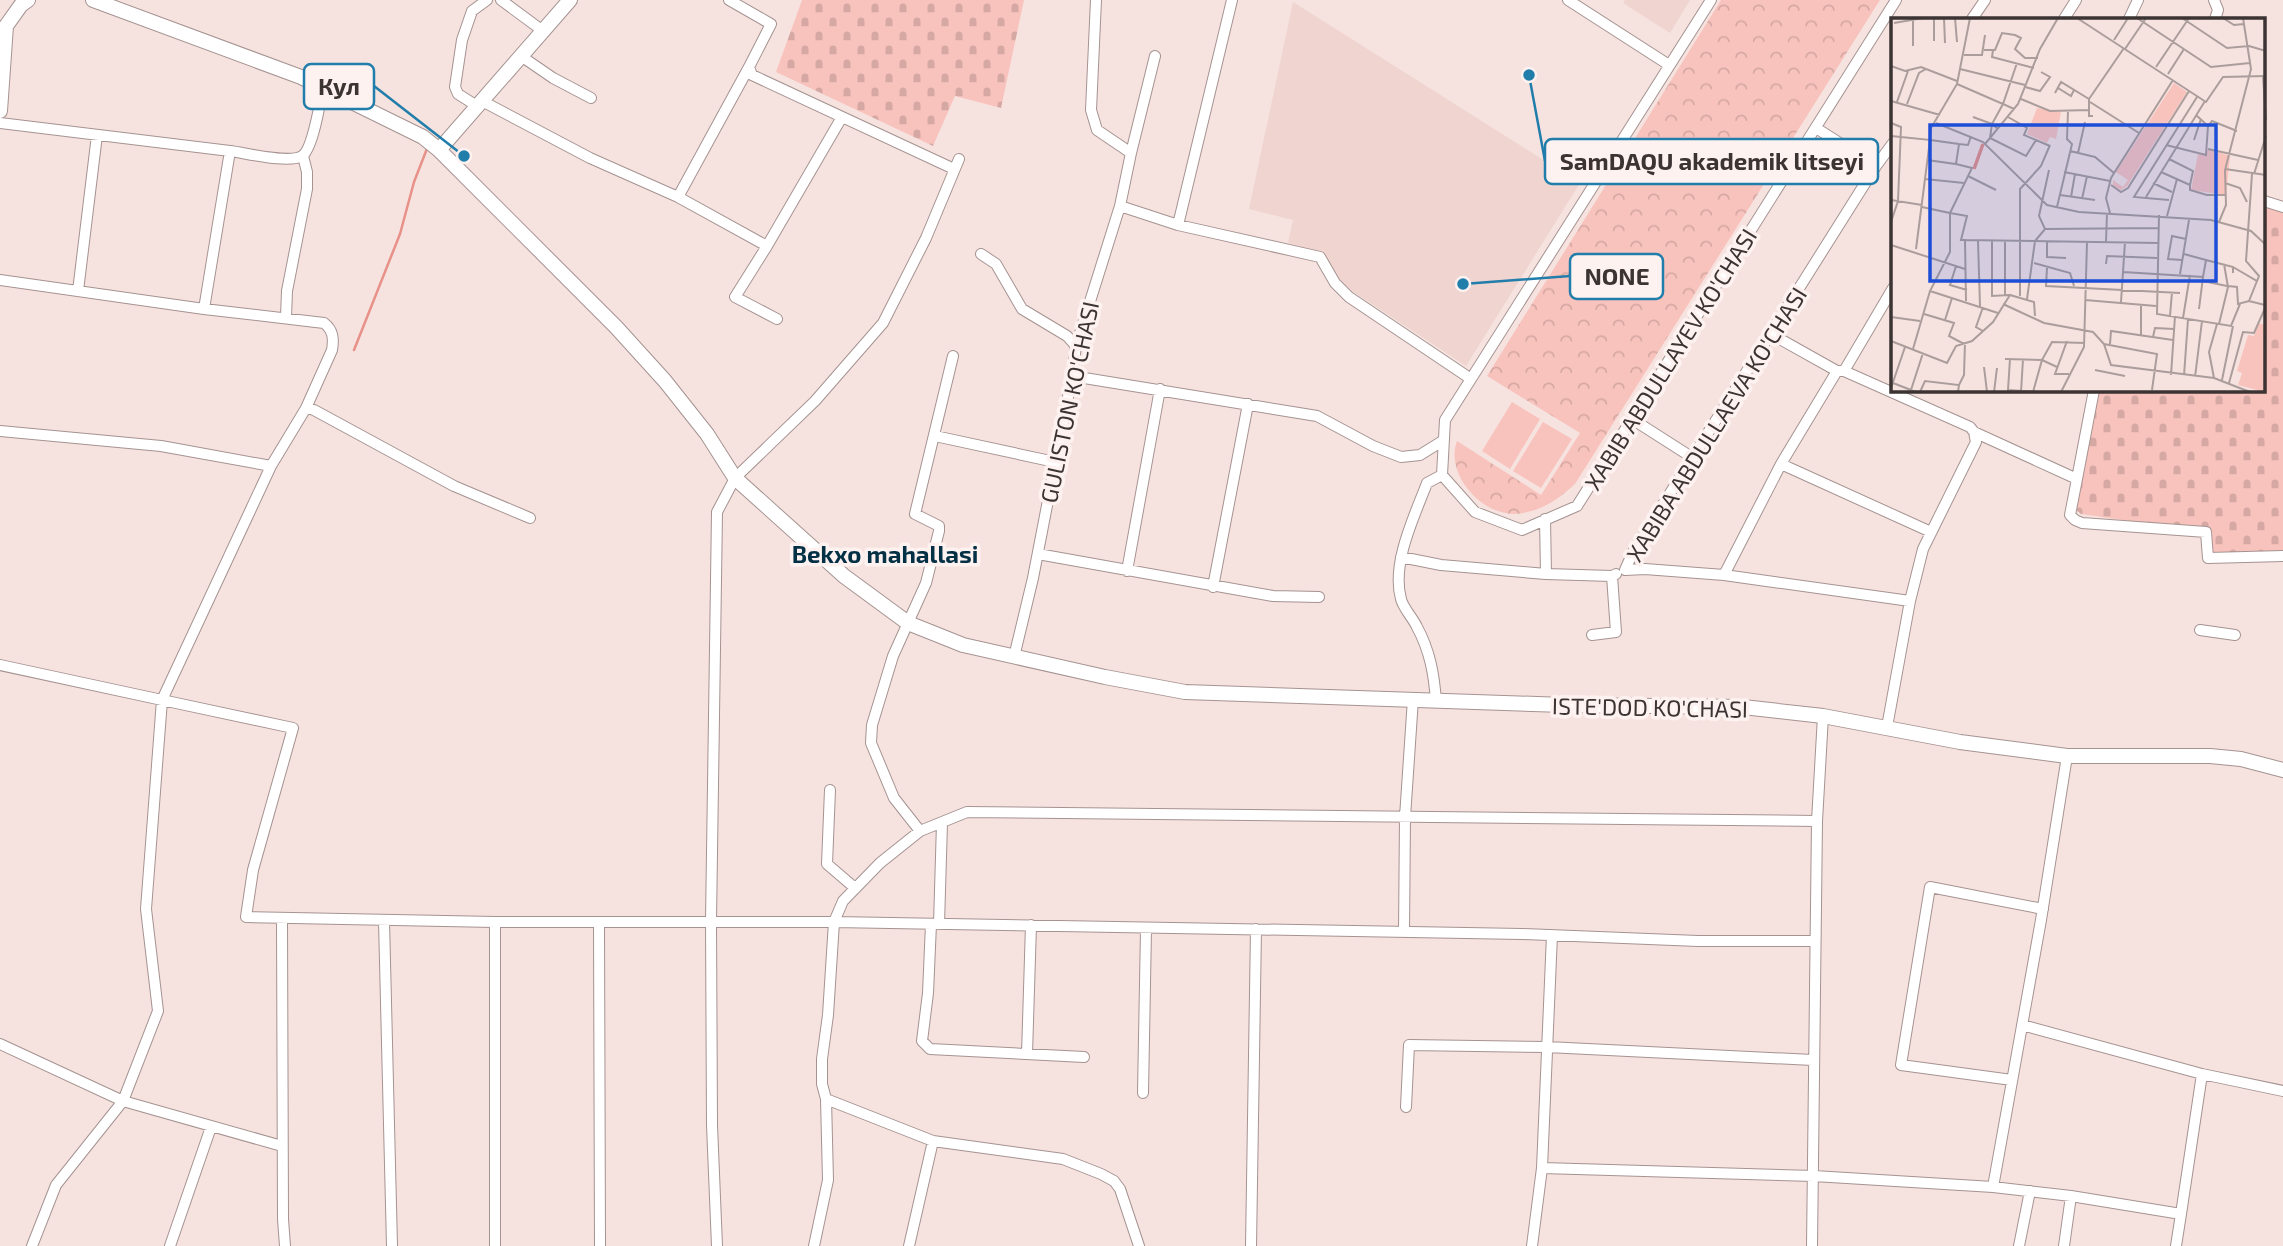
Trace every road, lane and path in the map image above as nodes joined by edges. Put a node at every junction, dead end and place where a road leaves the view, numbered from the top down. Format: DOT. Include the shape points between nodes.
graph roads {
  1 [pos="28,0"];
  2 [pos="93,0"];
  3 [pos="487,0"];
  4 [pos="500,0"];
  5 [pos="570,0"];
  6 [pos="729,0"];
  7 [pos="1096,0"];
  8 [pos="1232,0"];
  9 [pos="1567,0"];
  10 [pos="1711,0"];
  11 [pos="1896,0"];
  12 [pos="1985,0"];
  13 [pos="2076,0"];
  14 [pos="2138,0"];
  15 [pos="1973,18"];
  16 [pos="2065,18"];
  17 [pos="2129,18"];
  18 [pos="544,31"];
  19 [pos="521,56"];
  20 [pos="1155,56"];
  21 [pos="1670,65"];
  22 [pos="749,67"];
  23 [pos="323,88"];
  24 [pos="591,98"];
  25 [pos="480,103"];
  26 [pos="0,111"];
  27 [pos="842,117"];
  28 [pos="0,123"];
  29 [pos="1816,128"];
  30 [pos="97,135"];
  31 [pos="439,150"];
  32 [pos="230,151"];
  33 [pos="1131,153"];
  34 [pos="303,156"];
  35 [pos="1889,157"];
  36 [pos="1875,166"];
  37 [pos="678,197"];
  38 [pos="2266,202"];
  39 [pos="1120,206"];
  40 [pos="2283,207"];
  41 [pos="1178,225"];
  42 [pos="767,246"];
  43 [pos="981,254"];
  44 [pos="0,280"];
  45 [pos="78,291"];
  46 [pos="1891,291"];
  47 [pos="204,309"];
  48 [pos="286,317"];
  49 [pos="777,319"];
  50 [pos="1771,334"];
  51 [pos="1076,346"];
  52 [pos="953,356"];
  53 [pos="1841,371"];
  54 [pos="1072,376"];
  55 [pos="1471,379"];
  56 [pos="1160,389"];
  57 [pos="2094,392"];
  58 [pos="1248,404"];
  59 [pos="306,408"];
  60 [pos="1632,419"];
  61 [pos="0,431"];
  62 [pos="1974,432"];
  63 [pos="935,436"];
  64 [pos="1444,440"];
  65 [pos="1693,458"];
  66 [pos="1055,462"];
  67 [pos="1781,464"];
  68 [pos="271,466"];
  69 [pos="1443,475"];
  70 [pos="735,478"];
  71 [pos="2077,479"];
  72 [pos="530,518"];
  73 [pos="1545,519"];
  74 [pos="1931,532"];
  75 [pos="1038,554"];
  76 [pos="2283,556"];
  77 [pos="1401,557"];
  78 [pos="1625,570"];
  79 [pos="1127,571"];
  80 [pos="1546,575"];
  81 [pos="1612,576"];
  82 [pos="1724,576"];
  83 [pos="1213,587"];
  84 [pos="1319,597"];
  85 [pos="1910,601"];
  86 [pos="908,623"];
  87 [pos="2200,630"];
  88 [pos="1592,635"];
  89 [pos="2235,635"];
  90 [pos="1014,657"];
  91 [pos="0,665"];
  92 [pos="1413,699"];
  93 [pos="162,700"];
  94 [pos="1436,701"];
  95 [pos="1823,716"];
  96 [pos="1887,727"];
  97 [pos="2067,756"];
  98 [pos="2283,770"];
  99 [pos="830,790"];
  100 [pos="1405,817"];
  101 [pos="1816,821"];
  102 [pos="942,823"];
  103 [pos="920,831"];
  104 [pos="855,888"];
  105 [pos="2043,909"];
  106 [pos="282,919"];
  107 [pos="384,921"];
  108 [pos="711,921"];
  109 [pos="495,922"];
  110 [pos="599,922"];
  111 [pos="834,922"];
  112 [pos="935,924"];
  113 [pos="1031,925"];
  114 [pos="1146,929"];
  115 [pos="1256,929"];
  116 [pos="1405,932"];
  117 [pos="1552,935"];
  118 [pos="1815,941"];
  119 [pos="2022,1025"];
  120 [pos="0,1044"];
  121 [pos="1548,1047"];
  122 [pos="1027,1054"];
  123 [pos="1084,1057"];
  124 [pos="1813,1060"];
  125 [pos="2202,1074"];
  126 [pos="2012,1080"];
  127 [pos="2283,1091"];
  128 [pos="1143,1093"];
  129 [pos="826,1099"];
  130 [pos="123,1101"];
  131 [pos="1406,1107"];
  132 [pos="211,1127"];
  133 [pos="933,1141"];
  134 [pos="282,1146"];
  135 [pos="1542,1168"];
  136 [pos="1814,1176"];
  137 [pos="1993,1187"];
  138 [pos="2030,1191"];
  139 [pos="2071,1196"];
  140 [pos="2181,1214"];
  141 [pos="32,1246"];
  142 [pos="170,1246"];
  143 [pos="285,1246"];
  144 [pos="391,1246"];
  145 [pos="495,1246"];
  146 [pos="600,1246"];
  147 [pos="717,1246"];
  148 [pos="814,1246"];
  149 [pos="909,1246"];
  150 [pos="1139,1246"];
  151 [pos="1251,1246"];
  152 [pos="1532,1246"];
  153 [pos="1812,1246"];
  154 [pos="2018,1246"];
  155 [pos="2064,1246"];
  156 [pos="2177,1246"];
  1 -- 26 [label="street" via="6,26"];
  2 -- 23 [label="street, ISTE'DOD KO'CHASI"];
  3 -- 25 [label="street" via="472,11 455,87 458,94"];
  4 -- 18 [label="street"];
  5 -- 18 [label="street"];
  6 -- 22 [label="street" via="771,24"];
  7 -- 33 [label="street" via="1091,110 1097,130"];
  8 -- 41 [label="street"];
  9 -- 21 [label="street"];
  10 -- 21 [label="street"];
  11 -- 29 [label="street, XABIB ABDULLAYEV KO'CHASI"];
  12 -- 15 [label="street"];
  13 -- 16 [label="street"];
  14 -- 17 [label="street"];
  18 -- 19 [label="street"];
  19 -- 24 [label="street"];
  19 -- 25 [label="street"];
  20 -- 33 [label="street, GULISTON KO'CHASI"];
  21 -- 55 [label="street"];
  22 -- 27 [label="street" via="752,75"];
  22 -- 37 [label="street"];
  23 -- 31 [label="street, ISTE'DOD KO'CHASI" via="423,136"];
  23 -- 34 [label="street"];
  25 -- 31 [label="street"];
  25 -- 37 [label="street"];
  27 -- 42 [label="street"];
  27 -- 70 [label="street" via="957,164 883,323 815,401"];
  28 -- 30 [label="street"];
  29 -- 36 [label="street"];
  29 -- 60 [label="street, XABIB ABDULLAYEV KO'CHASI"];
  30 -- 32 [label="street"];
  30 -- 45 [label="street"];
  31 -- 70 [label="street, ISTE'DOD KO'CHASI" via="632,345 707,433"];
  32 -- 34 [label="street" via="292,160"];
  32 -- 47 [label="street"];
  33 -- 39 [label="street, GULISTON KO'CHASI"];
  34 -- 48 [label="street" via="307,189"];
  35 -- 36 [label="street, XABIBA ABDULLAEVA KO'CHASI"];
  36 -- 50 [label="street, XABIBA ABDULLAEVA KO'CHASI"];
  37 -- 42 [label="street"];
  38 -- 40 [label="street"];
  39 -- 41 [label="street"];
  39 -- 51 [label="street, GULISTON KO'CHASI"];
  41 -- 55 [label="street" via="1320,257 1349,297"];
  42 -- 49 [label="street" via="735,297"];
  43 -- 51 [label="street" via="996,264 1022,310 1067,335"];
  44 -- 45 [label="street"];
  45 -- 47 [label="street"];
  46 -- 53 [label="street"];
  47 -- 48 [label="street"];
  48 -- 59 [label="street" via="331,328 332,350"];
  50 -- 53 [label="street"];
  50 -- 65 [label="street, XABIBA ABDULLAEVA KO'CHASI"];
  51 -- 54 [label="street, GULISTON KO'CHASI"];
  52 -- 63 [label="street"];
  53 -- 62 [label="street"];
  53 -- 67 [label="street"];
  54 -- 56 [label="street"];
  54 -- 66 [label="street, GULISTON KO'CHASI"];
  55 -- 64 [label="street" via="1445,420"];
  56 -- 58 [label="street"];
  56 -- 79 [label="street"];
  57 -- 71 [label="street"];
  58 -- 64 [label="street" via="1317,416 1401,457 1420,455"];
  58 -- 83 [label="street"];
  59 -- 68 [label="street"];
  59 -- 72 [label="street" via="454,486"];
  60 -- 65 [label="street"];
  60 -- 73 [label="street, XABIB ABDULLAYEV KO'CHASI" via="1577,506"];
  61 -- 68 [label="street" via="161,446"];
  62 -- 71 [label="street"];
  62 -- 74 [label="street" via="1976,442"];
  63 -- 66 [label="street"];
  63 -- 86 [label="street" via="915,514 939,526 939,531 926,583"];
  64 -- 69 [label="street"];
  65 -- 78 [label="street, XABIBA ABDULLAEVA KO'CHASI"];
  66 -- 75 [label="street, GULISTON KO'CHASI"];
  67 -- 74 [label="street"];
  67 -- 82 [label="street"];
  68 -- 93 [label="street"];
  69 -- 73 [label="street, XABIB ABDULLAYEV KO'CHASI" via="1475,512 1522,530"];
  69 -- 77 [label="street" via="1427,483"];
  70 -- 86 [label="street, ISTE'DOD KO'CHASI" via="844,576"];
  70 -- 108 [label="street" via="717,512"];
  71 -- 76 [label="street" via="2070,515 2082,523 2206,532 2208,558"];
  73 -- 80 [label="street"];
  74 -- 85 [label="street"];
  75 -- 79 [label="street"];
  75 -- 90 [label="street, GULISTON KO'CHASI"];
  77 -- 80 [label="street"];
  77 -- 94 [label="street" via="1401,599 1433,667"];
  78 -- 81 [label="street"];
  78 -- 82 [label="street, XABIBA ABDULLAEVA KO'CHASI"];
  79 -- 83 [label="street"];
  80 -- 81 [label="street"];
  81 -- 88 [label="street" via="1616,632"];
  82 -- 85 [label="street, XABIBA ABDULLAEVA KO'CHASI"];
  83 -- 84 [label="street"];
  85 -- 96 [label="street"];
  86 -- 90 [label="street, ISTE'DOD KO'CHASI" via="963,645"];
  86 -- 103 [label="street" via="893,656 871,743 894,798"];
  87 -- 89 [label="street"];
  90 -- 92 [label="street, ISTE'DOD KO'CHASI" via="1185,692"];
  91 -- 93 [label="street"];
  92 -- 94 [label="street, ISTE'DOD KO'CHASI"];
  92 -- 100 [label="street"];
  93 -- 106 [label="street" via="293,728 253,870 246,918"];
  93 -- 130 [label="street" via="146,909 158,1011"];
  94 -- 95 [label="street, ISTE'DOD KO'CHASI" via="1742,707"];
  95 -- 96 [label="street, ISTE'DOD KO'CHASI"];
  95 -- 101 [label="street"];
  96 -- 97 [label="street, ISTE'DOD KO'CHASI" via="1960,743"];
  97 -- 98 [label="street, ISTE'DOD KO'CHASI" via="2210,756"];
  97 -- 105 [label="street"];
  99 -- 104 [label="street" via="827,864"];
  100 -- 101 [label="street"];
  100 -- 102 [label="street" via="967,813"];
  100 -- 116 [label="street"];
  101 -- 118 [label="street"];
  102 -- 103 [label="street"];
  102 -- 112 [label="street"];
  103 -- 104 [label="street"];
  104 -- 111 [label="street" via="842,901"];
  105 -- 119 [label="street"];
  105 -- 126 [label="street" via="1930,887 1901,1065"];
  106 -- 107 [label="street"];
  106 -- 134 [label="street"];
  107 -- 109 [label="street"];
  107 -- 144 [label="street"];
  108 -- 110 [label="street"];
  108 -- 111 [label="street"];
  108 -- 147 [label="street"];
  109 -- 110 [label="street"];
  109 -- 145 [label="street"];
  110 -- 146 [label="street"];
  111 -- 112 [label="street"];
  111 -- 129 [label="street" via="822,1059"];
  112 -- 113 [label="street"];
  112 -- 122 [label="street" via="922,1041 930,1049"];
  113 -- 114 [label="street"];
  113 -- 122 [label="street"];
  114 -- 115 [label="street"];
  114 -- 128 [label="street"];
  115 -- 116 [label="street"];
  115 -- 151 [label="street"];
  116 -- 117 [label="street"];
  117 -- 118 [label="street"];
  117 -- 121 [label="street"];
  118 -- 124 [label="street"];
  119 -- 125 [label="street"];
  119 -- 126 [label="street"];
  120 -- 130 [label="street"];
  121 -- 124 [label="street"];
  121 -- 131 [label="street" via="1409,1045"];
  121 -- 135 [label="street"];
  122 -- 123 [label="street"];
  124 -- 136 [label="street"];
  125 -- 127 [label="street"];
  125 -- 140 [label="street"];
  126 -- 137 [label="street"];
  129 -- 133 [label="street"];
  129 -- 148 [label="street" via="828,1180"];
  130 -- 132 [label="street"];
  130 -- 141 [label="street" via="56,1185"];
  132 -- 134 [label="street"];
  132 -- 142 [label="street"];
  133 -- 149 [label="street"];
  133 -- 150 [label="street" via="1063,1159 1101,1174 1120,1189"];
  134 -- 143 [label="street"];
  135 -- 136 [label="street"];
  135 -- 152 [label="street"];
  136 -- 137 [label="street"];
  136 -- 153 [label="street"];
  137 -- 138 [label="street"];
  138 -- 139 [label="street"];
  138 -- 154 [label="street"];
  139 -- 140 [label="street"];
  139 -- 155 [label="street"];
  140 -- 156 [label="street"];
}
